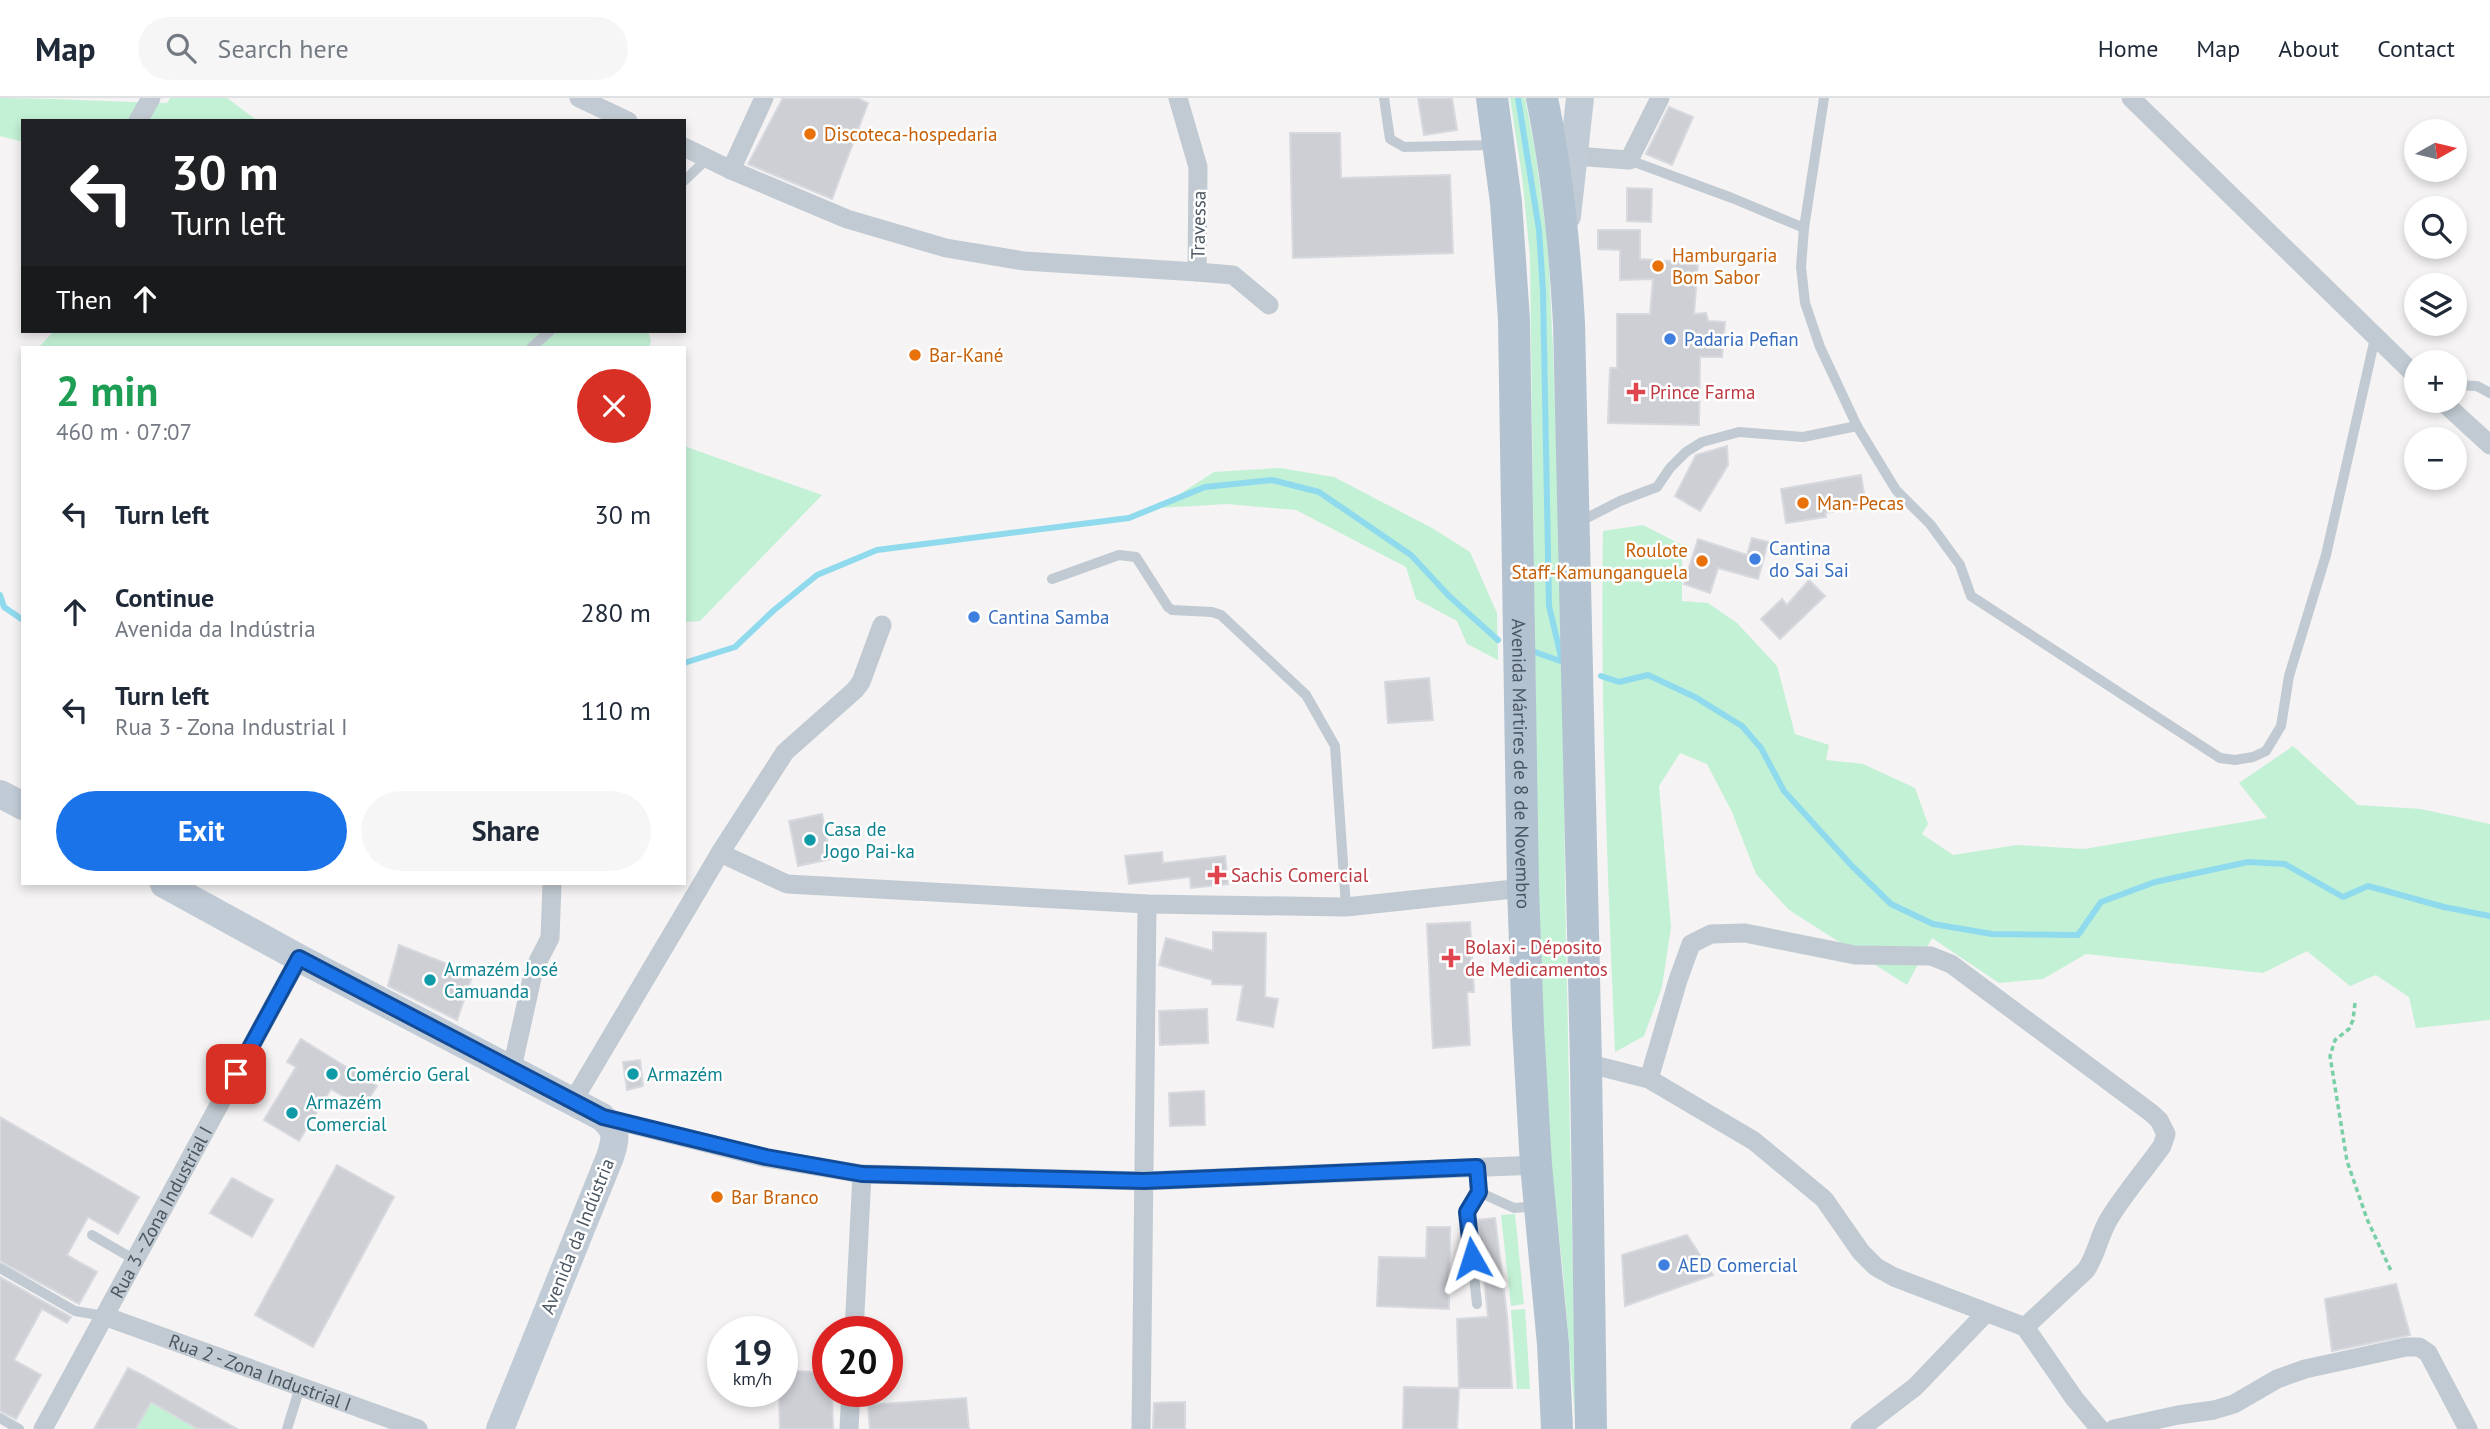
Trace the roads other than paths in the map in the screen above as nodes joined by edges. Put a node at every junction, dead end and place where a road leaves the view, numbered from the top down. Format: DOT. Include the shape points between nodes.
graph roads {
  1 [pos="150,98"];
  2 [pos="579,98"];
  3 [pos="764,98"];
  4 [pos="1178,98"];
  5 [pos="1384,98"];
  6 [pos="1492,98"];
  7 [pos="1542,98"];
  8 [pos="1580,98"];
  9 [pos="1660,98"];
  10 [pos="1824,98"];
  11 [pos="2131,98"];
  12 [pos="139,119"];
  13 [pos="624,119"];
  14 [pos="1499,145"];
  15 [pos="686,147"];
  16 [pos="1574,156"];
  17 [pos="708,158"];
  18 [pos="1629,160"];
  19 [pos="731,170"];
  20 [pos="686,179"];
  21 [pos="1804,228"];
  22 [pos="1564,240"];
  23 [pos="1197,272"];
  24 [pos="1269,305"];
  25 [pos="548,333"];
  26 [pos="2375,338"];
  27 [pos="533,346"];
  28 [pos="2404,365"];
  29 [pos="2467,386"];
  30 [pos="2490,393"];
  31 [pos="2455,413"];
  32 [pos="1857,426"];
  33 [pos="2490,445"];
  34 [pos="1574,524"];
  35 [pos="1052,579"];
  36 [pos="882,625"];
  37 [pos="0,794"];
  38 [pos="21,805"];
  39 [pos="720,853"];
  40 [pos="166,885"];
  41 [pos="552,885"];
  42 [pos="1523,888"];
  43 [pos="1147,904"];
  44 [pos="1346,907"];
  45 [pos="299,958"];
  46 [pos="1586,1063"];
  47 [pos="512,1068"];
  48 [pos="1649,1079"];
  49 [pos="573,1101"];
  50 [pos="603,1117"];
  51 [pos="1536,1165"];
  52 [pos="1477,1167"];
  53 [pos="862,1174"];
  54 [pos="1144,1181"];
  55 [pos="1479,1192"];
  56 [pos="1540,1206"];
  57 [pos="92,1235"];
  58 [pos="135,1260"];
  59 [pos="0,1268"];
  60 [pos="1476,1304"];
  61 [pos="1986,1313"];
  62 [pos="855,1316"];
  63 [pos="104,1317"];
  64 [pos="2025,1327"];
  65 [pos="300,1387"];
  66 [pos="850,1407"];
  67 [pos="0,1418"];
  68 [pos="19,1429"];
  69 [pos="43,1429"];
  70 [pos="287,1429"];
  71 [pos="418,1429"];
  72 [pos="500,1429"];
  73 [pos="849,1429"];
  74 [pos="1141,1429"];
  75 [pos="1557,1429"];
  76 [pos="1591,1429"];
  77 [pos="1860,1429"];
  78 [pos="2100,1429"];
  79 [pos="2114,1429"];
  80 [pos="2468,1429"];
  1 -- 12 [label="street"];
  2 -- 13 [label="street"];
  3 -- 19 [label="street"];
  4 -- 23 [label="street, Travessa" via="1198,167"];
  5 -- 14 [label="lane" via="1390,139 1404,147"];
  6 -- 14 [label="main road, Avenida Mártires de 8 de Novembro"];
  7 -- 22 [label="main road"];
  8 -- 16 [label="street"];
  9 -- 18 [label="street"];
  10 -- 21 [label="lane"];
  11 -- 26 [label="street"];
  14 -- 42 [label="main road, Avenida Mártires de 8 de Novembro" via="1514,320"];
  15 -- 17 [label="street"];
  16 -- 18 [label="street"];
  16 -- 22 [label="street"];
  17 -- 19 [label="street"];
  17 -- 20 [label="lane"];
  18 -- 21 [label="lane"];
  19 -- 23 [label="street" via="847,219 946,248 1024,261"];
  21 -- 32 [label="lane" via="1801,267 1805,303"];
  22 -- 34 [label="main road"];
  23 -- 24 [label="street, Travessa" via="1233,275"];
  25 -- 27 [label="lane"];
  26 -- 28 [label="street"];
  26 -- 32 [label="lane" via="2326,555 2289,676 2281,726 2266,751 2253,758 2220,758 1971,596 1960,565 1896,489"];
  29 -- 30 [label="lane"];
  31 -- 33 [label="street"];
  32 -- 34 [label="lane" via="1803,437 1739,432 1702,442 1670,468 1657,487"];
  34 -- 46 [label="main road"];
  35 -- 44 [label="lane" via="1119,555 1136,557 1168,607 1221,615 1306,695 1335,746"];
  36 -- 39 [label="street" via="861,682 785,752"];
  37 -- 38 [label="street"];
  39 -- 43 [label="street" via="787,884"];
  39 -- 49 [label="street"];
  40 -- 45 [label="street"];
  41 -- 47 [label="street" via="550,938 534,969"];
  42 -- 44 [label="street"];
  42 -- 51 [label="main road, Avenida Mártires de 8 de Novembro"];
  43 -- 44 [label="street"];
  43 -- 54 [label="street"];
  45 -- 47 [label="street"];
  45 -- 58 [label="street, Rua 3 - Zona Industrial I"];
  46 -- 48 [label="street"];
  46 -- 76 [label="main road"];
  47 -- 49 [label="street"];
  48 -- 61 [label="street" via="1754,1141 1824,1199 1875,1266"];
  48 -- 64 [label="street" via="1691,944 1711,934 1745,933 1855,955 1931,956 1951,964 2150,1112 2166,1134 2109,1219 2086,1270"];
  49 -- 50 [label="street"];
  50 -- 53 [label="street" via="766,1157"];
  50 -- 72 [label="street, Avenida da Indústria" via="612,1126 615,1139 610,1157"];
  51 -- 52 [label="street"];
  51 -- 56 [label="main road, Avenida Mártires de 8 de Novembro"];
  52 -- 54 [label="street"];
  52 -- 55 [label="lane"];
  53 -- 54 [label="street"];
  53 -- 62 [label="street"];
  54 -- 74 [label="street"];
  55 -- 56 [label="lane" via="1514,1208"];
  55 -- 60 [label="lane" via="1467,1212"];
  56 -- 75 [label="main road, Avenida Mártires de 8 de Novembro"];
  57 -- 58 [label="lane"];
  58 -- 63 [label="street, Rua 3 - Zona Industrial I"];
  59 -- 63 [label="lane" via="75,1311"];
  61 -- 64 [label="street"];
  61 -- 77 [label="street" via="1915,1387"];
  63 -- 65 [label="street, Rua 2 - Zona Industrial I"];
  63 -- 69 [label="street, Rua 3 - Zona Industrial I"];
  64 -- 78 [label="street"];
  65 -- 70 [label="lane"];
  65 -- 71 [label="street, Rua 2 - Zona Industrial I"];
  66 -- 73 [label="street"];
  67 -- 68 [label="lane"];
  79 -- 80 [label="street" via="2234,1404 2305,1369 2419,1347 2428,1353"];
}
